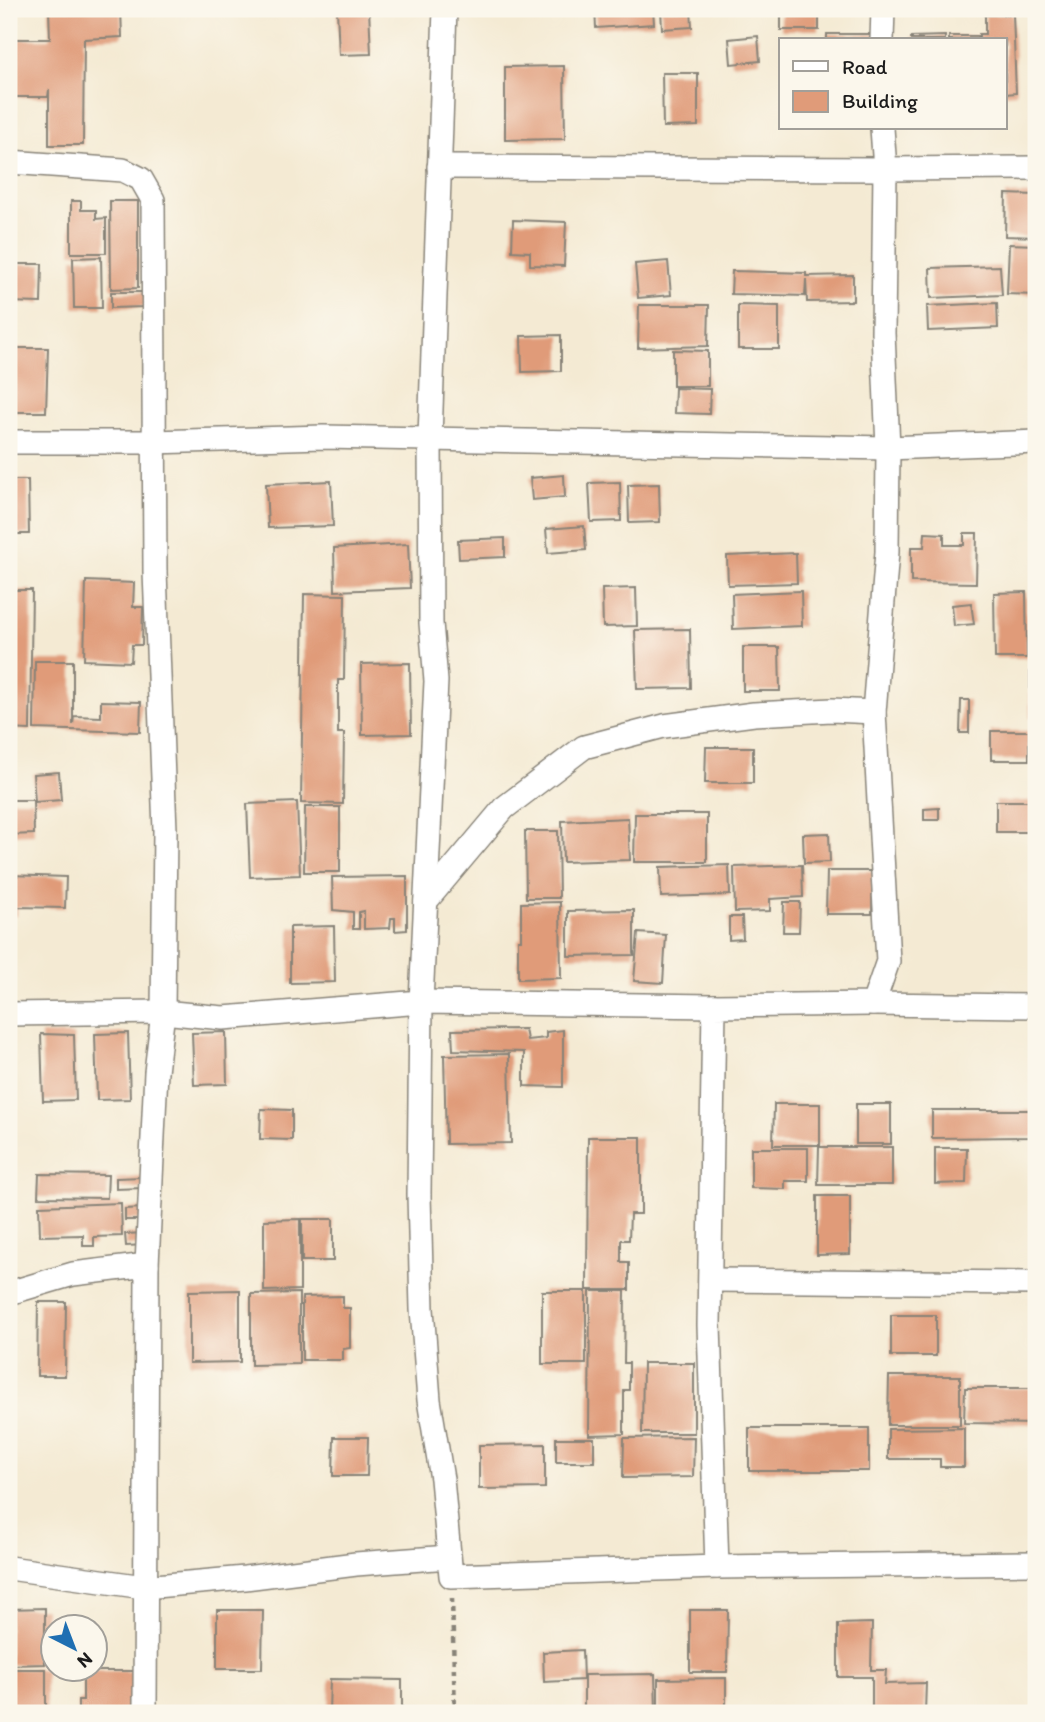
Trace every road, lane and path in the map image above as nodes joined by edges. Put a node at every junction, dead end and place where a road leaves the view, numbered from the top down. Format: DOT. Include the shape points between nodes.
graph roads {
  1 [pos="445,9"];
  2 [pos="883,9"];
  3 [pos="882,38"];
  4 [pos="882,130"];
  5 [pos="9,162"];
  6 [pos="439,167"];
  7 [pos="1036,168"];
  8 [pos="885,169"];
  9 [pos="430,438"];
  10 [pos="9,442"];
  11 [pos="153,442"];
  12 [pos="1036,442"];
  13 [pos="888,448"];
  14 [pos="874,712"];
  15 [pos="425,901"];
  16 [pos="421,1002"];
  17 [pos="873,1003"];
  18 [pos="715,1006"];
  19 [pos="1036,1006"];
  20 [pos="163,1012"];
  21 [pos="9,1014"];
  22 [pos="147,1265"];
  23 [pos="711,1280"];
  24 [pos="1036,1283"];
  25 [pos="9,1294"];
  26 [pos="1036,1563"];
  27 [pos="450,1566"];
  28 [pos="717,1567"];
  29 [pos="9,1568"];
  30 [pos="144,1587"];
  31 [pos="145,1713"];
  32 [pos="454,1713"];
  1 -- 6 [label="street"];
  2 -- 3 [label="street"];
  4 -- 8 [label="street"];
  5 -- 11 [label="street" via="123,170 141,179 153,200"];
  6 -- 8 [label="street"];
  6 -- 9 [label="street"];
  7 -- 8 [label="street"];
  8 -- 13 [label="street" via="883,333"];
  9 -- 11 [label="street" via="323,436"];
  9 -- 13 [label="street"];
  9 -- 15 [label="street" via="431,623 436,681"];
  10 -- 11 [label="street"];
  11 -- 20 [label="street" via="164,830"];
  12 -- 13 [label="street"];
  13 -- 14 [label="street" via="887,552"];
  14 -- 15 [label="street" via="754,714 664,726 584,747 504,808"];
  14 -- 17 [label="street" via="888,961"];
  15 -- 16 [label="street"];
  16 -- 18 [label="street"];
  16 -- 20 [label="street" via="223,1018"];
  16 -- 27 [label="street" via="422,1309"];
  17 -- 18 [label="street"];
  17 -- 19 [label="street"];
  18 -- 23 [label="street"];
  20 -- 21 [label="street"];
  20 -- 22 [label="street"];
  22 -- 25 [label="street" via="73,1274"];
  22 -- 30 [label="street"];
  23 -- 24 [label="street"];
  23 -- 28 [label="street"];
  26 -- 28 [label="street"];
  27 -- 28 [label="street"];
  27 -- 30 [label="street" via="356,1564"];
  27 -- 32 [label="path"];
  29 -- 30 [label="street"];
  30 -- 31 [label="street"];
}
